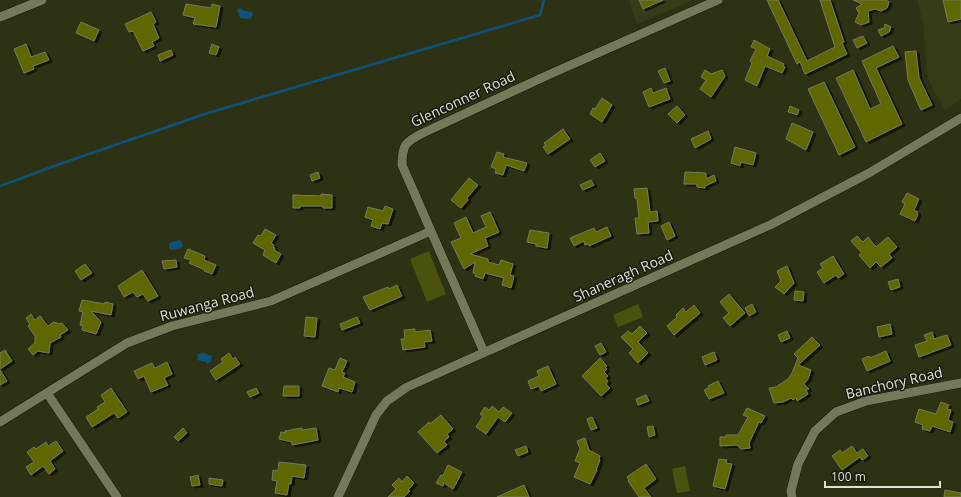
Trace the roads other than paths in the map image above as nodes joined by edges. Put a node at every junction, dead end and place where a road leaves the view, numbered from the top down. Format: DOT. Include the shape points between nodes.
graph roads {
  1 [pos="42,0"];
  2 [pos="718,0"];
  3 [pos="0,17"];
  4 [pos="961,118"];
  5 [pos="431,231"];
  6 [pos="484,352"];
  7 [pos="961,383"];
  8 [pos="47,393"];
  9 [pos="0,422"];
  10 [pos="118,497"];
  11 [pos="338,497"];
  12 [pos="792,497"];
  1 -- 3 [label="street"];
  2 -- 5 [label="street, Glenconner Road" via="413,138 402,152 402,165"];
  4 -- 6 [label="street, Shaneragh Road" via="869,173 770,225"];
  5 -- 6 [label="street, Glenconner Road"];
  5 -- 8 [label="street, Ruwanga Road" via="271,301 172,326 127,343"];
  6 -- 11 [label="street, Shaneragh Road" via="407,387 387,400 376,415"];
  7 -- 12 [label="street, Banchory Road" via="866,402 836,412 815,431 801,457 791,490"];
  8 -- 9 [label="street, Ruwanga Road"];
  8 -- 10 [label="street"];
}
